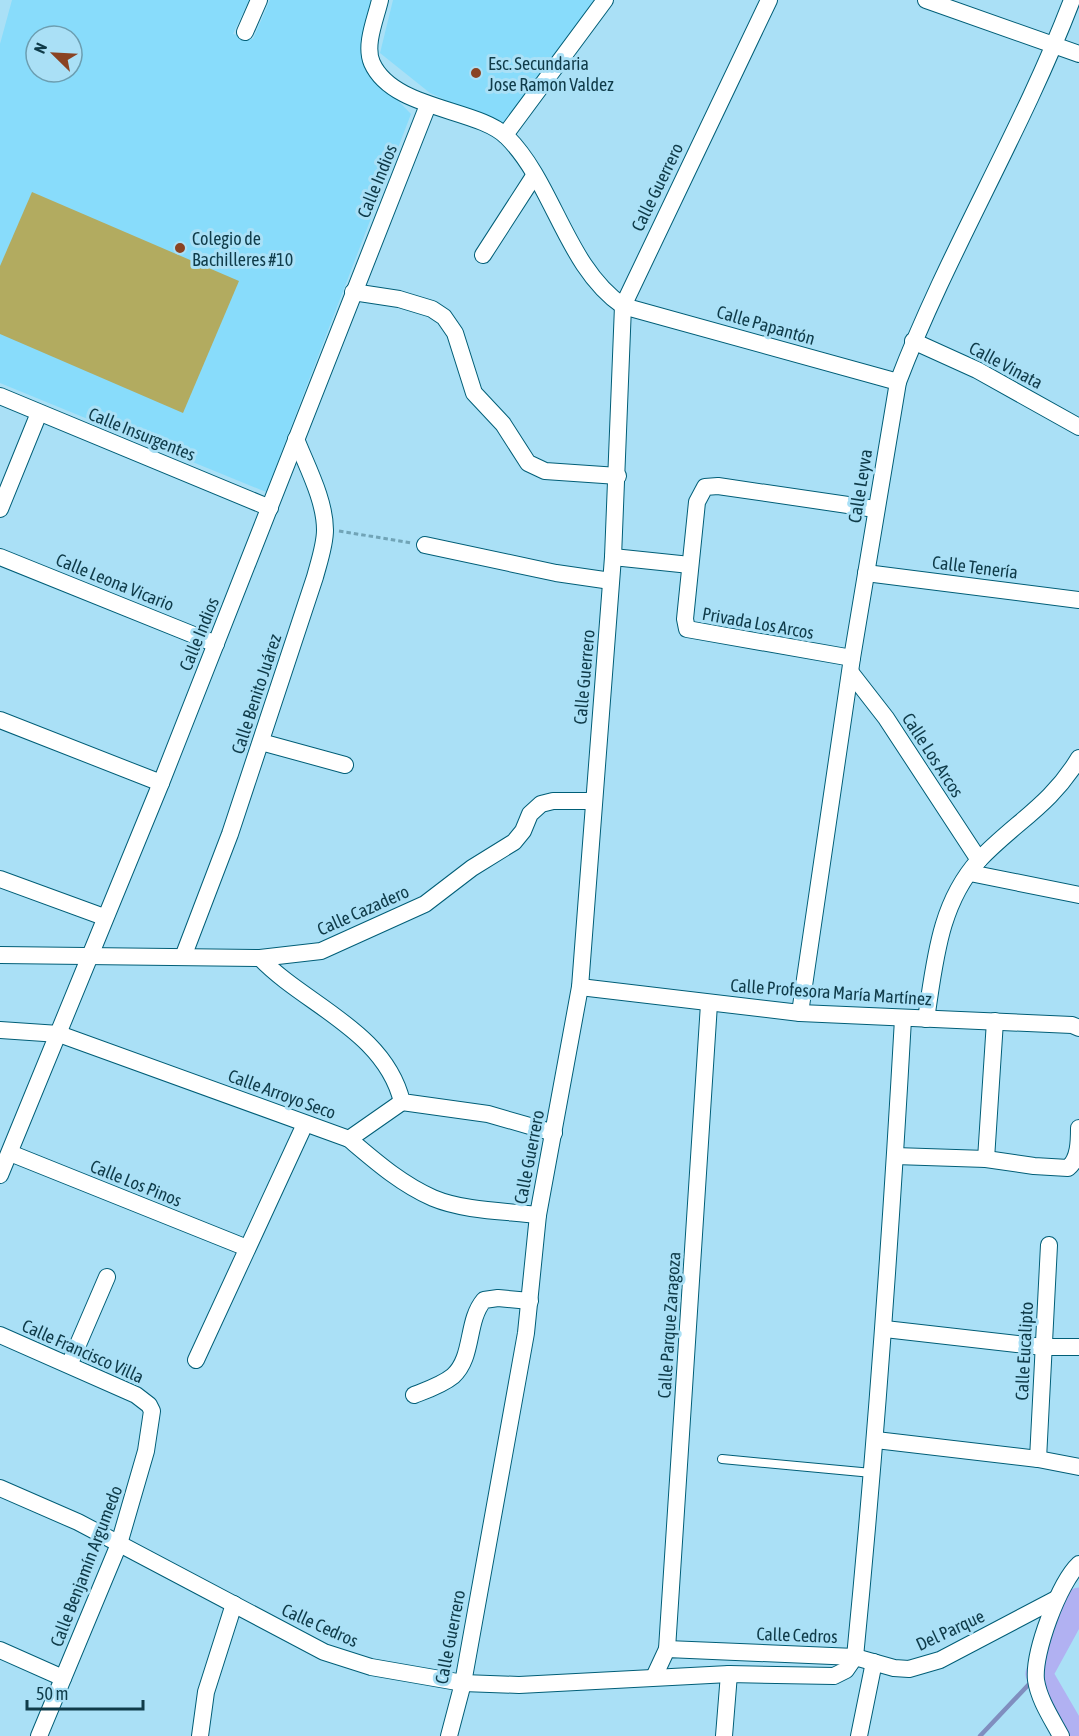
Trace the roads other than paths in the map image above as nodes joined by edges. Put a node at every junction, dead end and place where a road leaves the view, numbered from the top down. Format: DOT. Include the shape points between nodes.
graph roads {
  1 [pos="259,0"];
  2 [pos="380,0"];
  3 [pos="605,0"];
  4 [pos="769,0"];
  5 [pos="926,0"];
  6 [pos="1072,0"];
  7 [pos="245,32"];
  8 [pos="1054,45"];
  9 [pos="1079,54"];
  10 [pos="428,105"];
  11 [pos="506,135"];
  12 [pos="534,176"];
  13 [pos="483,255"];
  14 [pos="353,292"];
  15 [pos="623,306"];
  16 [pos="913,341"];
  17 [pos="898,382"];
  18 [pos="0,396"];
  19 [pos="39,413"];
  20 [pos="1079,427"];
  21 [pos="297,439"];
  22 [pos="618,476"];
  23 [pos="270,508"];
  24 [pos="0,509"];
  25 [pos="875,509"];
  26 [pos="425,545"];
  27 [pos="0,557"];
  28 [pos="613,557"];
  29 [pos="690,565"];
  30 [pos="866,573"];
  31 [pos="611,581"];
  32 [pos="1079,600"];
  33 [pos="216,644"];
  34 [pos="851,666"];
  35 [pos="0,720"];
  36 [pos="261,742"];
  37 [pos="1079,758"];
  38 [pos="345,765"];
  39 [pos="161,783"];
  40 [pos="593,801"];
  41 [pos="974,867"];
  42 [pos="0,879"];
  43 [pos="1079,895"];
  44 [pos="104,917"];
  45 [pos="0,955"];
  46 [pos="91,957"];
  47 [pos="183,957"];
  48 [pos="260,958"];
  49 [pos="580,987"];
  50 [pos="709,1004"];
  51 [pos="800,1013"];
  52 [pos="903,1019"];
  53 [pos="927,1019"];
  54 [pos="995,1021"];
  55 [pos="1079,1028"];
  56 [pos="0,1030"];
  57 [pos="59,1034"];
  58 [pos="402,1102"];
  59 [pos="305,1124"];
  60 [pos="1079,1128"];
  61 [pos="554,1133"];
  62 [pos="349,1139"];
  63 [pos="10,1153"];
  64 [pos="896,1156"];
  65 [pos="986,1159"];
  66 [pos="0,1174"];
  67 [pos="538,1215"];
  68 [pos="1049,1245"];
  69 [pos="247,1248"];
  70 [pos="107,1276"];
  71 [pos="530,1301"];
  72 [pos="885,1329"];
  73 [pos="0,1335"];
  74 [pos="1043,1347"];
  75 [pos="1079,1347"];
  76 [pos="196,1360"];
  77 [pos="70,1364"];
  78 [pos="414,1395"];
  79 [pos="149,1405"];
  80 [pos="876,1440"];
  81 [pos="722,1459"];
  82 [pos="1038,1459"];
  83 [pos="1079,1467"];
  84 [pos="873,1473"];
  85 [pos="0,1488"];
  86 [pos="119,1544"];
  87 [pos="1079,1564"];
  88 [pos="1056,1599"];
  89 [pos="234,1604"];
  90 [pos="666,1649"];
  91 [pos="0,1650"];
  92 [pos="855,1657"];
  93 [pos="874,1662"];
  94 [pos="729,1674"];
  95 [pos="654,1677"];
  96 [pos="63,1678"];
  97 [pos="463,1683"];
  98 [pos="39,1736"];
  99 [pos="200,1736"];
  100 [pos="448,1736"];
  101 [pos="724,1736"];
  102 [pos="859,1736"];
  103 [pos="1061,1736"];
  1 -- 7 [label="street"];
  2 -- 10 [label="street" via="370,42 372,63 382,77"];
  3 -- 11 [label="street"];
  4 -- 15 [label="street, Calle Guerrero"];
  5 -- 8 [label="street"];
  6 -- 8 [label="street, Calle Leyva"];
  8 -- 9 [label="street"];
  8 -- 16 [label="street, Calle Leyva"];
  10 -- 11 [label="street"];
  10 -- 14 [label="street, Calle Indios"];
  11 -- 12 [label="street"];
  12 -- 13 [label="street"];
  12 -- 15 [label="street" via="579,255 604,290"];
  14 -- 21 [label="street, Calle Indios"];
  14 -- 22 [label="street" via="399,299 444,317 455,333 474,393 534,466 572,474"];
  15 -- 17 [label="street, Calle Papantón"];
  15 -- 22 [label="street, Calle Guerrero"];
  16 -- 17 [label="street, Calle Leyva"];
  16 -- 20 [label="street, Calle Vinata" via="977,370"];
  17 -- 25 [label="street, Calle Leyva"];
  18 -- 19 [label="street, Calle Insurgentes"];
  19 -- 23 [label="street, Calle Insurgentes"];
  19 -- 24 [label="street"];
  21 -- 23 [label="street, Calle Indios"];
  21 -- 36 [label="street, Calle Benito Juárez" via="318,496 325,529 315,577"];
  22 -- 28 [label="street, Calle Guerrero"];
  23 -- 33 [label="street, Calle Indios"];
  25 -- 29 [label="street, Privada Los Arcos" via="705,487 697,502"];
  25 -- 30 [label="street, Calle Leyva"];
  26 -- 31 [label="street"];
  27 -- 33 [label="street, Calle Leona Vicario"];
  28 -- 29 [label="street"];
  28 -- 31 [label="street, Calle Guerrero"];
  29 -- 34 [label="street, Privada Los Arcos" via="685,619 689,631"];
  30 -- 32 [label="street, Calle Tenería"];
  30 -- 34 [label="street, Calle Leyva"];
  31 -- 40 [label="street, Calle Guerrero"];
  33 -- 39 [label="street, Calle Indios"];
  34 -- 41 [label="street, Calle Los Arcos"];
  34 -- 51 [label="street, Calle Leyva"];
  35 -- 39 [label="street"];
  36 -- 38 [label="street"];
  36 -- 47 [label="street, Calle Benito Juárez"];
  37 -- 41 [label="street" via="1048,799"];
  39 -- 44 [label="street, Calle Indios"];
  40 -- 48 [label="street, Calle Cazadero" via="541,804 508,847 472,868 425,904 340,944 306,954"];
  40 -- 49 [label="street, Calle Guerrero"];
  41 -- 43 [label="street"];
  41 -- 53 [label="street" via="957,889 945,917"];
  42 -- 44 [label="street"];
  44 -- 46 [label="street, Calle Indios"];
  45 -- 46 [label="street, Calle Cazadero"];
  46 -- 47 [label="street, Calle Cazadero"];
  46 -- 57 [label="street, Calle Indios"];
  47 -- 48 [label="street, Calle Cazadero"];
  48 -- 58 [label="street" via="281,978 351,1027 392,1077"];
  49 -- 50 [label="street, Calle Profesora María Martínez"];
  49 -- 61 [label="street, Calle Guerrero"];
  50 -- 51 [label="street, Calle Profesora María Martínez"];
  50 -- 90 [label="street, Calle Parque Zaragoza"];
  51 -- 52 [label="street, Calle Profesora María Martínez"];
  52 -- 53 [label="street, Calle Profesora María Martínez"];
  52 -- 64 [label="street"];
  53 -- 54 [label="street, Calle Profesora María Martínez"];
  54 -- 55 [label="street, Calle Profesora María Martínez"];
  54 -- 65 [label="street"];
  56 -- 57 [label="street, Calle Arroyo Seco"];
  57 -- 59 [label="street, Calle Arroyo Seco"];
  57 -- 63 [label="street, Calle Indios"];
  58 -- 61 [label="street" via="464,1109"];
  58 -- 62 [label="street"];
  59 -- 62 [label="street, Calle Arroyo Seco"];
  59 -- 69 [label="street"];
  60 -- 65 [label="street" via="1078,1148 1071,1166 1043,1167"];
  61 -- 67 [label="street, Calle Guerrero"];
  62 -- 67 [label="street, Calle Arroyo Seco" via="388,1172 433,1198"];
  63 -- 66 [label="street, Calle Indios"];
  63 -- 69 [label="street, Calle Los Pinos"];
  64 -- 65 [label="street"];
  64 -- 72 [label="street"];
  67 -- 71 [label="street, Calle Guerrero"];
  68 -- 74 [label="street, Calle Eucalipto"];
  69 -- 76 [label="street"];
  70 -- 77 [label="street"];
  71 -- 78 [label="street" via="484,1300 457,1371"];
  71 -- 97 [label="street, Calle Guerrero"];
  72 -- 74 [label="street"];
  72 -- 80 [label="street"];
  73 -- 77 [label="street, Calle Francisco Villa"];
  74 -- 75 [label="street"];
  74 -- 82 [label="street, Calle Eucalipto"];
  77 -- 79 [label="street, Calle Francisco Villa"];
  79 -- 86 [label="street, Calle Benjamín Argumedo" via="152,1411 146,1450"];
  80 -- 82 [label="street"];
  80 -- 84 [label="street"];
  81 -- 84 [label="lane"];
  82 -- 83 [label="street"];
  84 -- 92 [label="street"];
  85 -- 86 [label="street, Calle Cedros"];
  86 -- 89 [label="street, Calle Cedros"];
  86 -- 96 [label="street, Calle Benjamín Argumedo"];
  87 -- 88 [label="street"];
  88 -- 93 [label="street, Del Parque" via="919,1667 902,1669"];
  88 -- 103 [label="street" via="1036,1679"];
  89 -- 97 [label="street, Calle Cedros" via="324,1652 371,1667"];
  89 -- 99 [label="street" via="206,1692"];
  90 -- 92 [label="street, Calle Cedros"];
  90 -- 95 [label="street"];
  91 -- 96 [label="street"];
  92 -- 93 [label="street, Del Parque"];
  92 -- 94 [label="street, Calle Cedros" via="846,1670 834,1676"];
  93 -- 102 [label="street"];
  94 -- 95 [label="street, Calle Cedros"];
  94 -- 101 [label="street"];
  95 -- 97 [label="street, Calle Cedros" via="519,1685"];
  96 -- 98 [label="street, Calle Benjamín Argumedo"];
  97 -- 100 [label="street, Calle Guerrero"];
}
